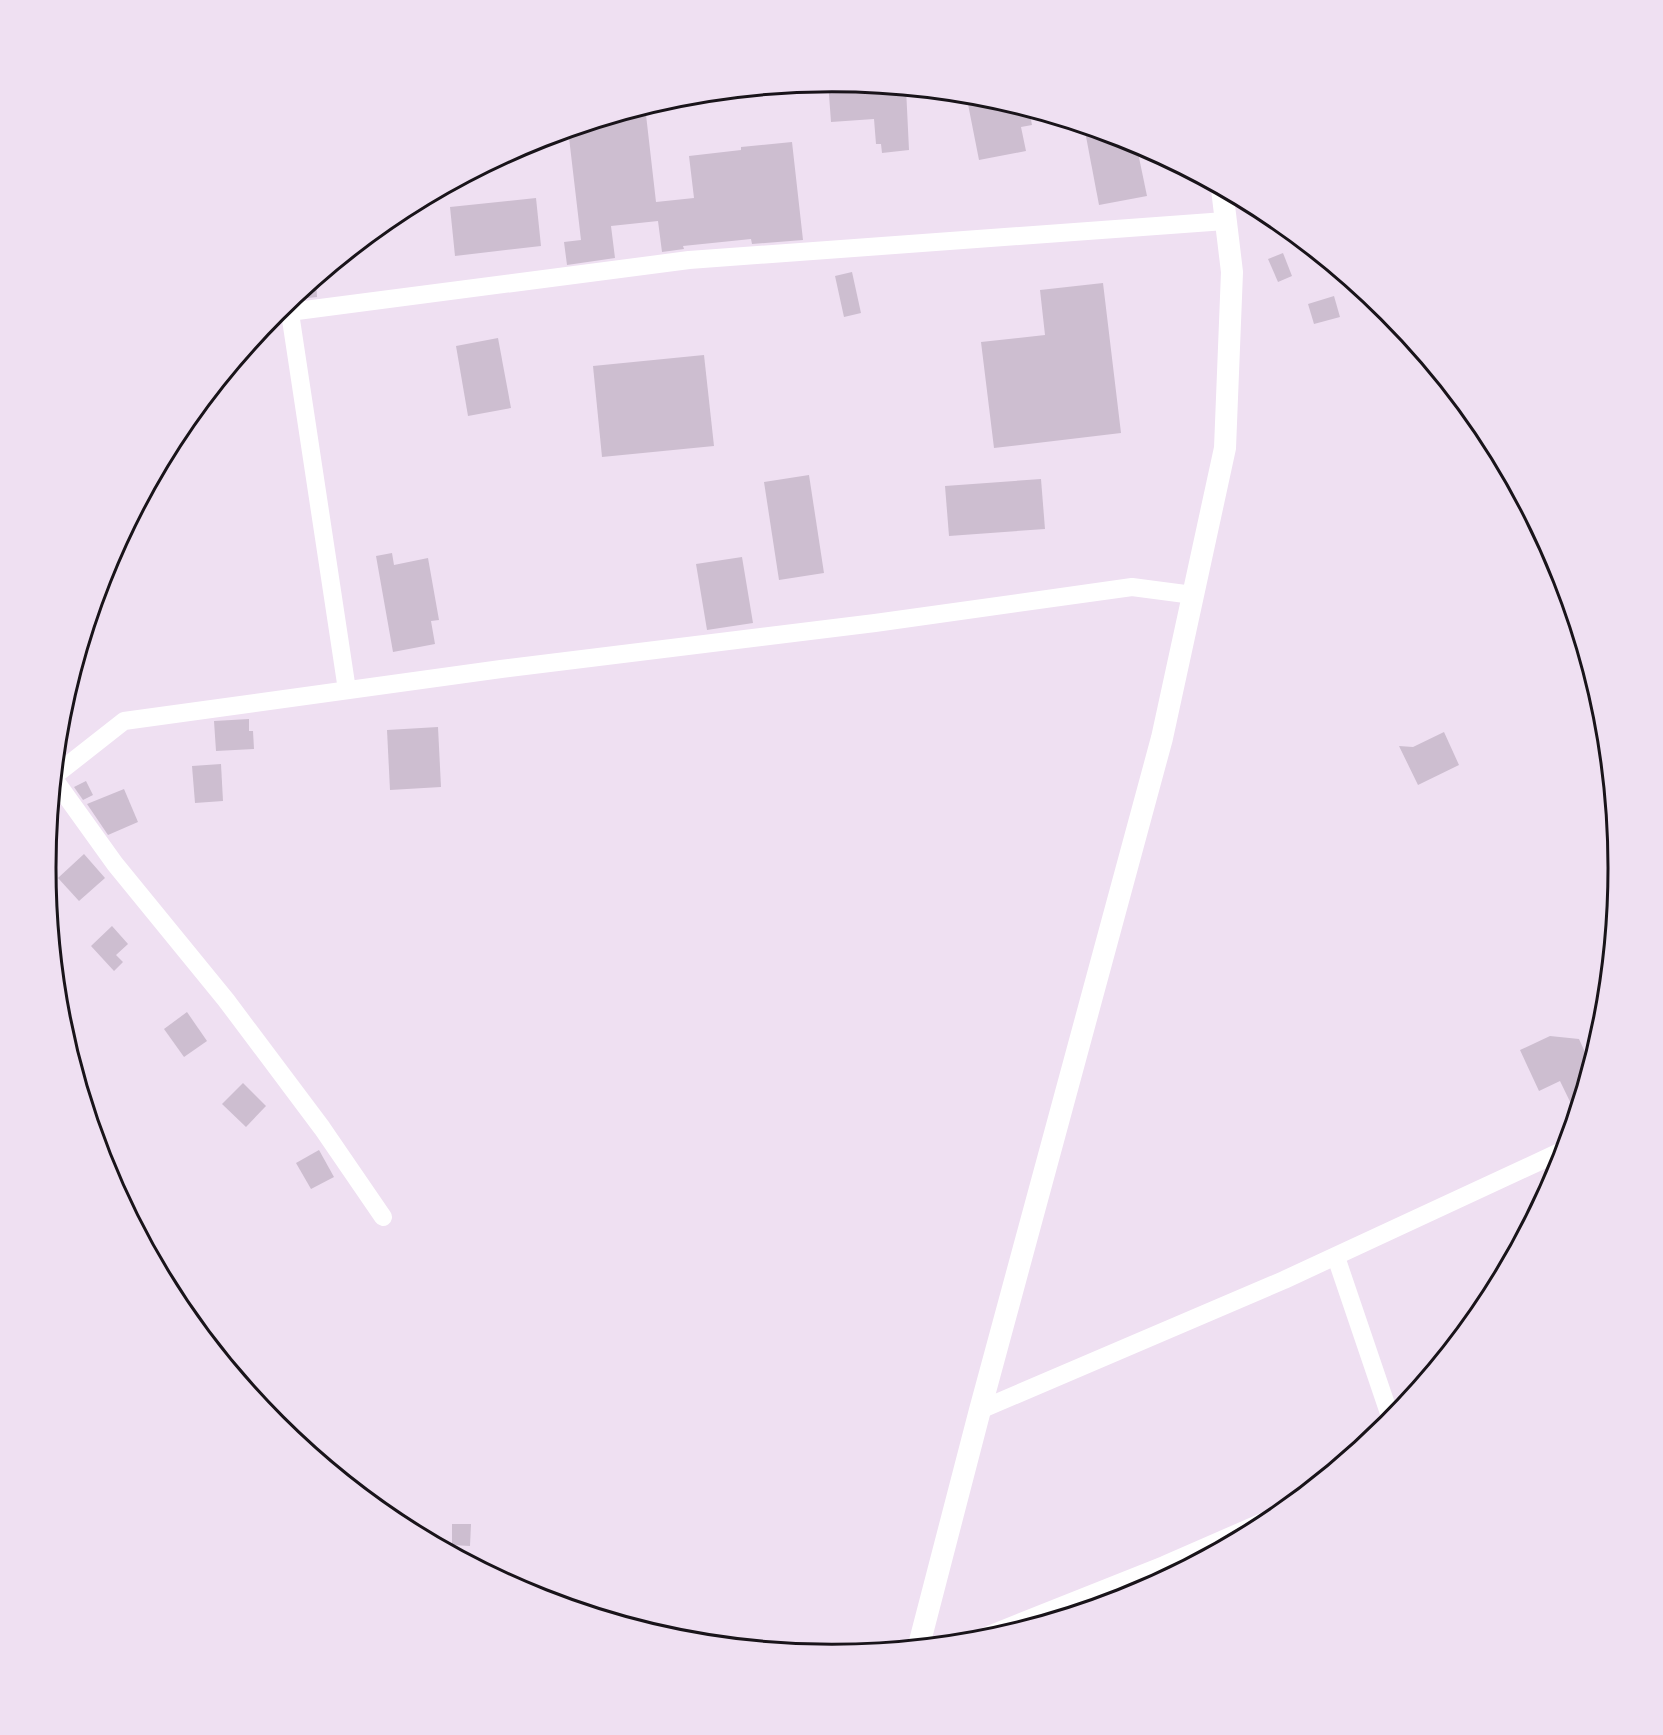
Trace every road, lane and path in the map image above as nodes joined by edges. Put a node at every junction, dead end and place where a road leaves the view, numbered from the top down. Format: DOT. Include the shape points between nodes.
graph roads {
  1 [pos="1223,197"];
  2 [pos="1225,220"];
  3 [pos="291,312"];
  4 [pos="283,319"];
  5 [pos="1193,595"];
  6 [pos="347,690"];
  7 [pos="62,771"];
  8 [pos="60,786"];
  9 [pos="1551,1156"];
  10 [pos="383,1217"];
  11 [pos="1335,1257"];
  12 [pos="1387,1408"];
  13 [pos="980,1410"];
  14 [pos="1207,1546"];
  15 [pos="1039,1615"];
  16 [pos="921,1638"];
  1 -- 2 [label="main road"];
  2 -- 3 [label="street" via="689,260"];
  2 -- 5 [label="main road" via="1232,272 1225,448"];
  4 -- 6 [label="street"];
  5 -- 6 [label="street" via="1132,587"];
  5 -- 13 [label="main road" via="1162,738"];
  6 -- 7 [label="street" via="124,721"];
  8 -- 10 [label="street" via="115,864 226,1000 322,1128"];
  9 -- 11 [label="street"];
  11 -- 12 [label="street"];
  11 -- 13 [label="street"];
  13 -- 16 [label="main road"];
  14 -- 15 [label="street"];
}
